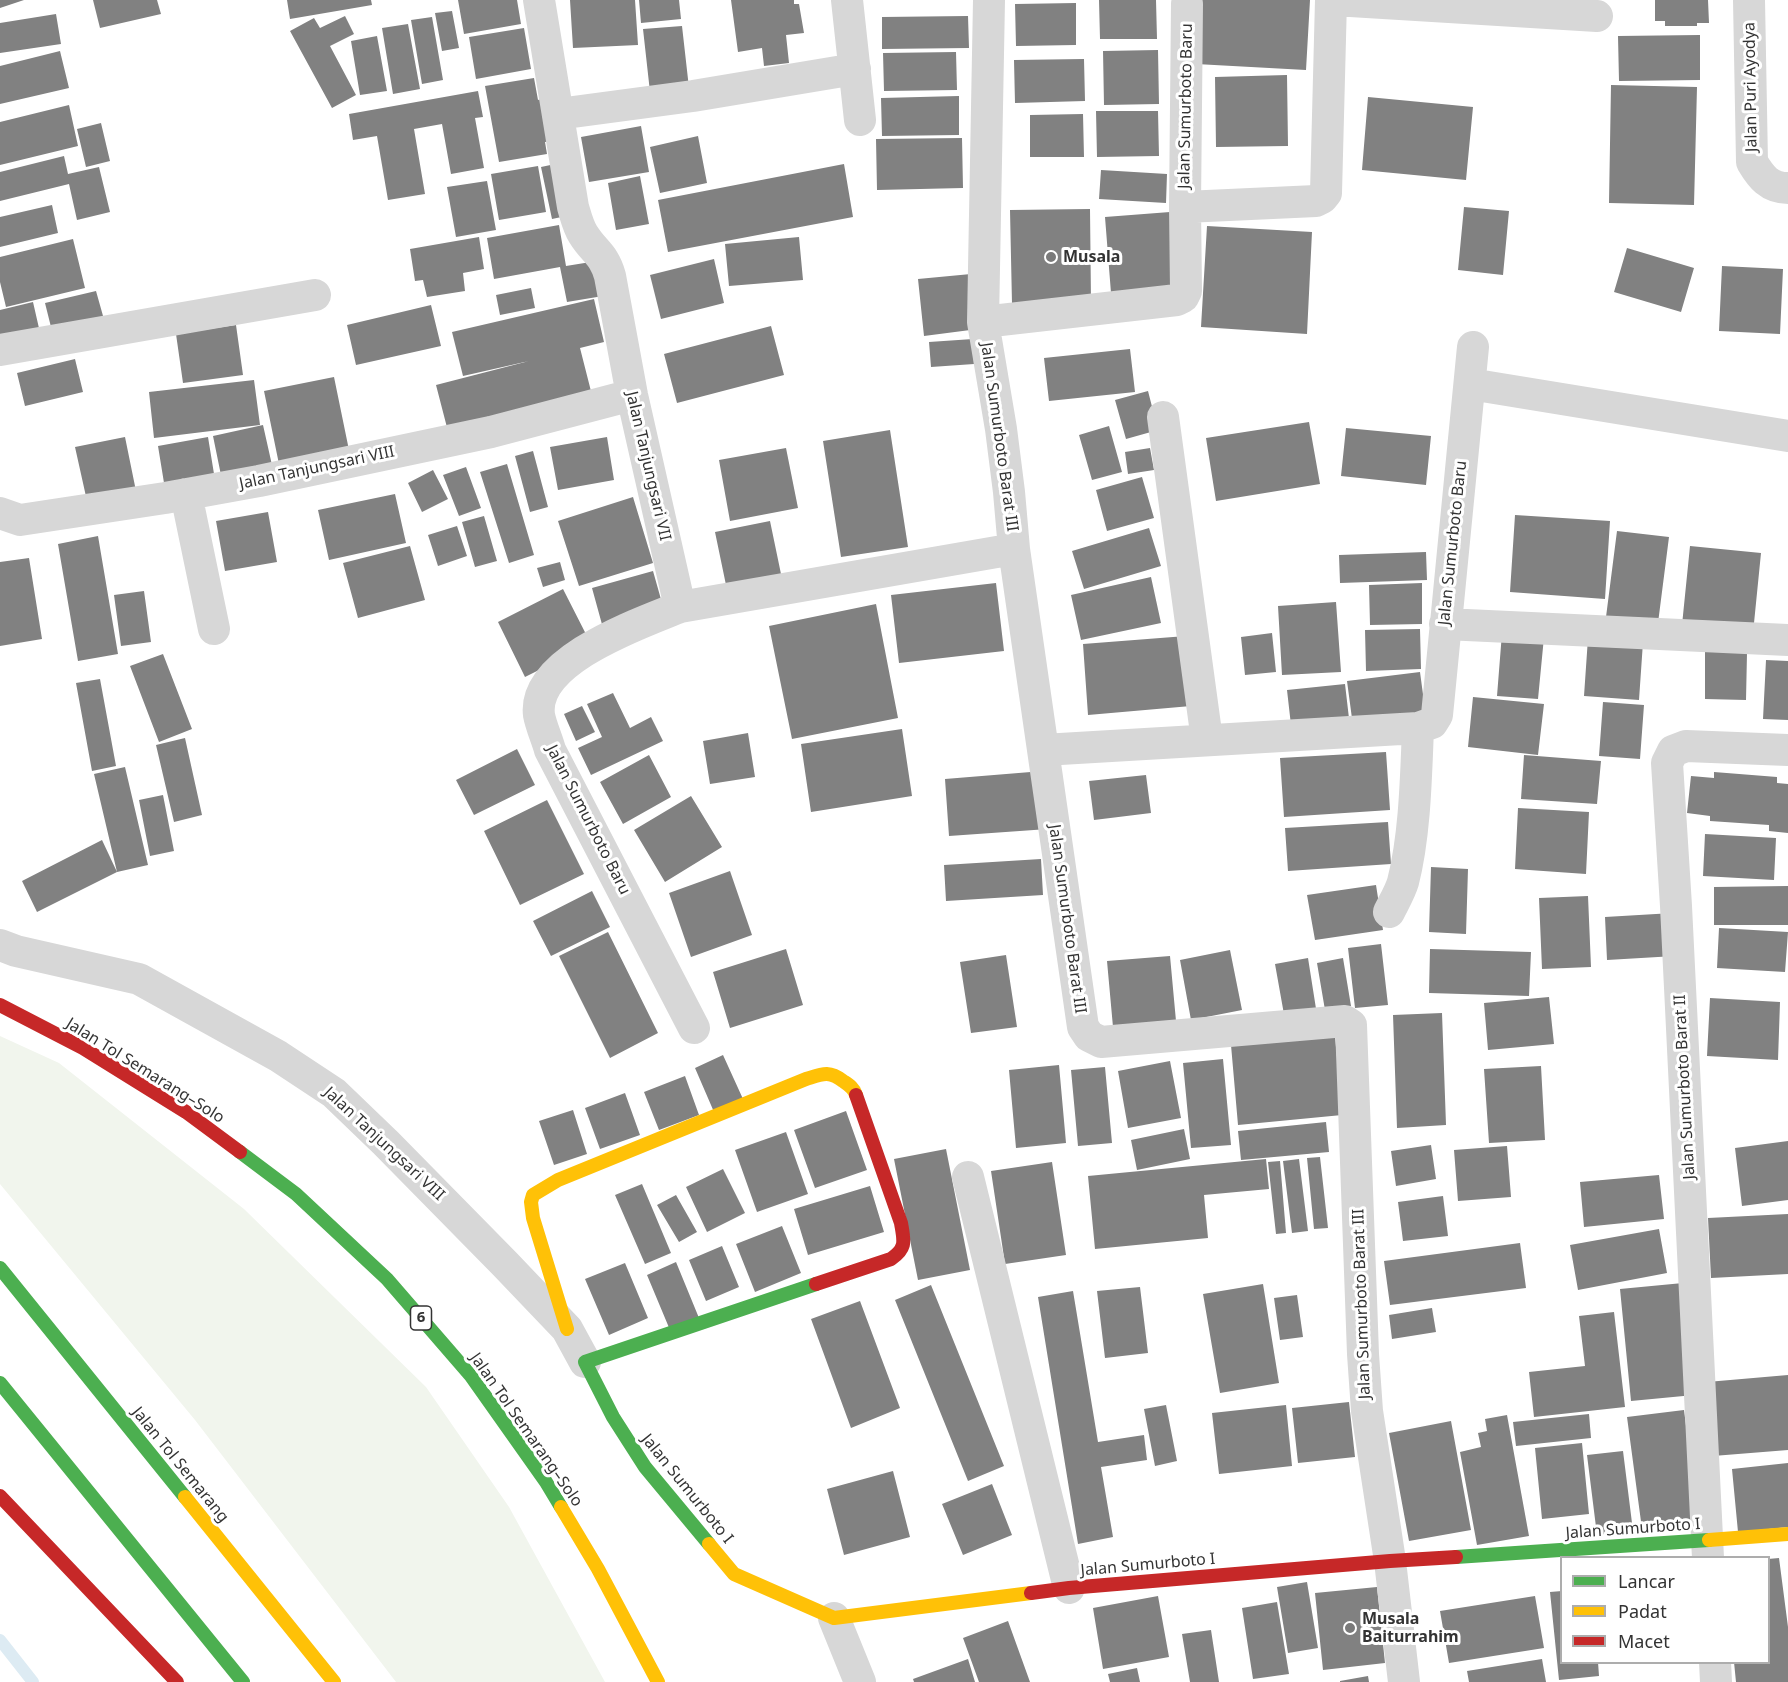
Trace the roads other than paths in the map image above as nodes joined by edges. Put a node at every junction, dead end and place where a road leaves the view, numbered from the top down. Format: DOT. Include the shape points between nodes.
graph roads {
  1 [pos="539,0"];
  2 [pos="847,0"];
  3 [pos="989,0"];
  4 [pos="1333,0"];
  5 [pos="1749,0"];
  6 [pos="1187,4"];
  7 [pos="1597,16"];
  8 [pos="855,69"];
  9 [pos="558,114"];
  10 [pos="860,120"];
  11 [pos="1788,188"];
  12 [pos="1185,207"];
  13 [pos="315,295"];
  14 [pos="983,322"];
  15 [pos="1473,347"];
  16 [pos="0,350"];
  17 [pos="1470,384"];
  18 [pos="632,396"];
  19 [pos="1163,417"];
  20 [pos="1788,436"];
  21 [pos="186,494"];
  22 [pos="0,513"];
  23 [pos="1014,549"];
  24 [pos="680,606"];
  25 [pos="1445,624"];
  26 [pos="214,629"];
  27 [pos="1788,640"];
  28 [pos="1418,729"];
  29 [pos="1207,740"];
  30 [pos="1043,750"];
  31 [pos="1788,750"];
  32 [pos="1389,912"];
  33 [pos="0,945"];
  34 [pos="0,1005"];
  35 [pos="694,1028"];
  36 [pos="968,1177"];
  37 [pos="0,1268"];
  38 [pos="567,1329"];
  39 [pos="585,1362"];
  40 [pos="0,1383"];
  41 [pos="0,1496"];
  42 [pos="1788,1534"];
  43 [pos="1708,1549"];
  44 [pos="1390,1561"];
  45 [pos="1070,1588"];
  46 [pos="834,1618"];
  47 [pos="1715,1664"];
  48 [pos="177,1682"];
  49 [pos="243,1682"];
  50 [pos="334,1682"];
  51 [pos="658,1682"];
  52 [pos="860,1682"];
  53 [pos="1404,1682"];
  54 [pos="1716,1682"];
  1 -- 9 [label="street, Jalan Tanjungsari VII"];
  2 -- 8 [label="street"];
  3 -- 14 [label="street, Jalan Sumurboto Barat III"];
  4 -- 7 [label="street, Jalan Sumurboto Baru"];
  4 -- 12 [label="street, Jalan Sumurboto Baru" via="1326,193 1316,201"];
  5 -- 11 [label="street, Jalan Puri Ayodya" via="1752,162 1761,176 1777,188"];
  6 -- 12 [label="street, Jalan Sumurboto Baru"];
  8 -- 9 [label="street"];
  8 -- 10 [label="street"];
  9 -- 18 [label="street, Jalan Tanjungsari VII" via="577,223 606,263"];
  12 -- 14 [label="street, Jalan Sumurboto Baru" via="1183,297"];
  13 -- 16 [label="street"];
  14 -- 23 [label="street, Jalan Sumurboto Barat III"];
  15 -- 17 [label="street, Jalan Sumurboto Baru"];
  17 -- 20 [label="street"];
  17 -- 25 [label="street, Jalan Sumurboto Baru"];
  18 -- 21 [label="street, Jalan Tanjungsari VIII" via="491,432"];
  18 -- 24 [label="street, Jalan Tanjungsari VII"];
  19 -- 29 [label="street"];
  21 -- 22 [label="street, Jalan Tanjungsari VIII" via="20,520"];
  21 -- 26 [label="street"];
  23 -- 24 [label="street"];
  23 -- 30 [label="street, Jalan Sumurboto Barat III"];
  24 -- 35 [label="street, Jalan Sumurboto Baru" via="603,639 562,666 543,690 539,714 550,750"];
  25 -- 27 [label="street"];
  25 -- 28 [label="street, Jalan Sumurboto Baru" via="1437,716"];
  28 -- 29 [label="street"];
  28 -- 32 [label="street" via="1410,839 1402,884"];
  29 -- 30 [label="street"];
  30 -- 44 [label="street, Jalan Sumurboto Barat III" via="1080,1012 1089,1036 1101,1042 1345,1021 1351,1025 1367,1411"];
  31 -- 43 [label="street, Jalan Sumurboto Barat II" via="1686,746 1673,751 1667,763"];
  33 -- 38 [label="street, Jalan Tanjungsari VIII" via="139,979 278,1056 334,1093 450,1206"];
  34 -- 51 [label="main road, Jalan Tol Semarang–Solo / 6" via="83,1048 186,1112 297,1194 387,1279 471,1376 546,1482"];
  36 -- 45 [label="street"];
  37 -- 50 [label="main road, Jalan Tol Semarang"];
  38 -- 39 [label="street, Jalan Tanjungsari VIII"];
  38 -- 39 [label="main road" via="533,1218 531,1202 538,1190 806,1079 835,1074 854,1089 901,1223 904,1244 900,1254"];
  39 -- 46 [label="main road, Jalan Sumurboto I" via="639,1458 734,1574"];
  40 -- 49 [label="main road"];
  41 -- 48 [label="main road"];
  42 -- 43 [label="main road, Jalan Sumurboto I"];
  43 -- 44 [label="main road, Jalan Sumurboto I"];
  44 -- 45 [label="main road, Jalan Sumurboto I"];
  44 -- 53 [label="street"];
  45 -- 46 [label="main road, Jalan Sumurboto I"];
  46 -- 52 [label="street"];
  47 -- 54 [label="street"];
}
